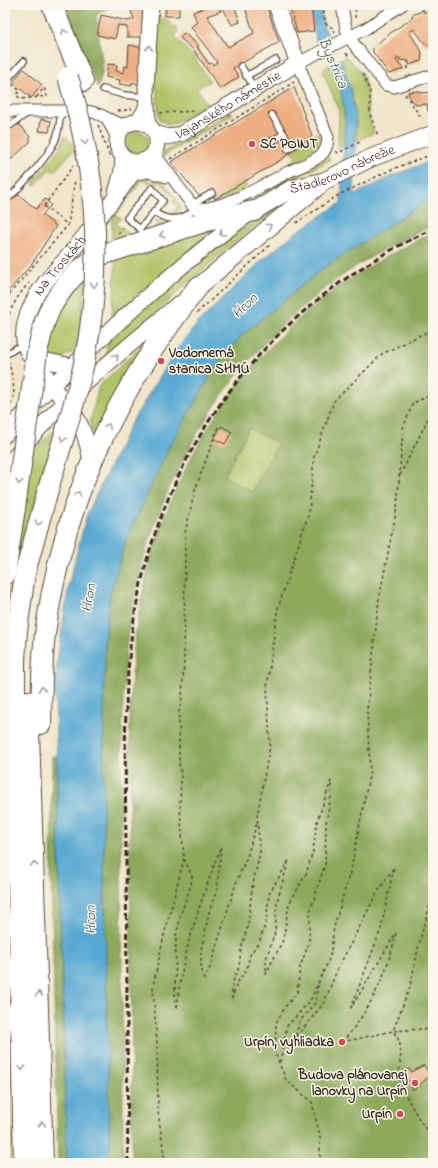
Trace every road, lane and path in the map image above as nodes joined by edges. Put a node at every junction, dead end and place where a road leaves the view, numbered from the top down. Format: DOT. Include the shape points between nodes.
graph roads {
  1 [pos="37,5"];
  2 [pos="52,5"];
  3 [pos="151,5"];
  4 [pos="276,5"];
  5 [pos="323,5"];
  6 [pos="342,5"];
  7 [pos="356,5"];
  8 [pos="402,5"];
  9 [pos="354,24"];
  10 [pos="350,36"];
  11 [pos="336,39"];
  12 [pos="346,53"];
  13 [pos="276,60"];
  14 [pos="352,60"];
  15 [pos="24,61"];
  16 [pos="408,62"];
  17 [pos="298,63"];
  18 [pos="241,66"];
  19 [pos="360,69"];
  20 [pos="408,69"];
  21 [pos="433,75"];
  22 [pos="246,76"];
  23 [pos="75,79"];
  24 [pos="6,81"];
  25 [pos="258,81"];
  26 [pos="296,82"];
  27 [pos="103,89"];
  28 [pos="403,92"];
  29 [pos="35,99"];
  30 [pos="30,111"];
  31 [pos="60,111"];
  32 [pos="200,111"];
  33 [pos="5,112"];
  34 [pos="116,112"];
  35 [pos="144,115"];
  36 [pos="272,115"];
  37 [pos="239,116"];
  38 [pos="422,119"];
  39 [pos="241,120"];
  40 [pos="104,122"];
  41 [pos="5,129"];
  42 [pos="284,134"];
  43 [pos="433,134"];
  44 [pos="378,136"];
  45 [pos="118,140"];
  46 [pos="272,141"];
  47 [pos="360,142"];
  48 [pos="288,149"];
  49 [pos="340,152"];
  50 [pos="432,154"];
  51 [pos="147,158"];
  52 [pos="117,159"];
  53 [pos="75,162"];
  54 [pos="167,163"];
  55 [pos="76,172"];
  56 [pos="132,175"];
  57 [pos="170,179"];
  58 [pos="324,181"];
  59 [pos="212,193"];
  60 [pos="115,196"];
  61 [pos="8,200"];
  62 [pos="193,207"];
  63 [pos="254,211"];
  64 [pos="154,212"];
  65 [pos="294,224"];
  66 [pos="68,225"];
  67 [pos="271,244"];
  68 [pos="29,283"];
  69 [pos="197,288"];
  70 [pos="5,299"];
  71 [pos="196,315"];
  72 [pos="5,328"];
  73 [pos="433,329"];
  74 [pos="5,332"];
  75 [pos="5,340"];
  76 [pos="26,349"];
  77 [pos="6,355"];
  78 [pos="72,366"];
  79 [pos="52,386"];
  80 [pos="433,394"];
  81 [pos="66,402"];
  82 [pos="26,412"];
  83 [pos="5,415"];
  84 [pos="433,417"];
  85 [pos="218,428"];
  86 [pos="5,435"];
  87 [pos="91,461"];
  88 [pos="5,468"];
  89 [pos="399,477"];
  90 [pos="55,487"];
  91 [pos="5,574"];
  92 [pos="5,751"];
  93 [pos="30,769"];
  94 [pos="257,820"];
  95 [pos="184,859"];
  96 [pos="433,894"];
  97 [pos="318,983"];
  98 [pos="13,1002"];
  99 [pos="21,1029"];
  100 [pos="433,1030"];
  101 [pos="393,1031"];
  102 [pos="280,1063"];
  103 [pos="5,1080"];
  104 [pos="433,1140"];
  105 [pos="24,1163"];
  106 [pos="43,1163"];
  107 [pos="165,1163"];
  108 [pos="320,1163"];
  1 -- 23 [label="highway"];
  23 -- 2 [label="highway, one-way"];
  35 -- 3 [label="street, one-way"];
  4 -- 17 [label="street"];
  5 -- 11 [label="path" via="325,23 334,29"];
  6 -- 10 [label="street" via="346,29"];
  7 -- 9 [label="path"];
  8 -- 10 [label="street, Vajanského námestie"];
  10 -- 11 [label="street, Vajanského námestie"];
  10 -- 21 [label="street" via="390,88"];
  11 -- 17 [label="street, Vajanského námestie" via="321,51"];
  12 -- 14 [label="path"];
  13 -- 25 [label="lane"];
  15 -- 24 [label="lane"];
  16 -- 20 [label="path"];
  17 -- 25 [label="street, Vajanského námestie"];
  17 -- 62 [label="street, Vajanského námestie" via="318,107 328,137 325,150 312,161 254,190 212,208"];
  18 -- 22 [label="lane"];
  19 -- 44 [label="path" via="368,83 370,114"];
  22 -- 25 [label="lane"];
  22 -- 25 [label="lane"];
  23 -- 90 [label="highway" via="100,147 106,195 108,274 96,366 84,413"];
  24 -- 29 [label="path" via="20,91 16,95 21,99"];
  25 -- 35 [label="street, Vajanského námestie" via="181,134 168,137"];
  26 -- 37 [label="path"];
  27 -- 35 [label="lane" via="124,95"];
  28 -- 38 [label="path"];
  29 -- 29 [label="path" via="47,96 44,88 40,93"];
  30 -- 31 [label="street"];
  30 -- 33 [label="street"];
  30 -- 41 [label="lane"];
  31 -- 40 [label="street" via="97,112"];
  31 -- 61 [label="lane" via="60,127 54,142"];
  32 -- 35 [label="path"];
  34 -- 35 [label="path"];
  35 -- 40 [label="street"];
  35 -- 45 [label="street" via="119,134"];
  35 -- 51 [label="street" via="156,146"];
  36 -- 42 [label="lane"];
  37 -- 39 [label="path"];
  37 -- 54 [label="path" via="175,155"];
  40 -- 45 [label="street"];
  40 -- 52 [label="path" via="98,126"];
  42 -- 46 [label="lane"];
  42 -- 48 [label="lane" via="292,147"];
  43 -- 58 [label="main road, Štadlerovo nábrežie" via="371,158"];
  45 -- 52 [label="street" via="120,151"];
  47 -- 49 [label="path"];
  50 -- 65 [label="path" via="390,170 337,196"];
  51 -- 52 [label="street"];
  51 -- 56 [label="street, Na Troskách"];
  51 -- 57 [label="street"];
  52 -- 60 [label="street, Na Troskách" via="122,171"];
  53 -- 66 [label="path" via="44,206"];
  55 -- 66 [label="path"];
  56 -- 57 [label="street" via="148,172"];
  56 -- 60 [label="street, Na Troskách"];
  57 -- 62 [label="street"];
  58 -- 63 [label="main road, Štadlerovo nábrežie" via="291,189"];
  69 -- 58 [label="main road, one-way"];
  59 -- 62 [label="lane"];
  60 -- 76 [label="street, Na Troskách" via="31,306 23,328"];
  62 -- 64 [label="lane" via="189,214 174,220 162,218"];
  63 -- 78 [label="street, one-way" via="216,238 152,291"];
  63 -- 91 [label="highway, one-way, bridge" via="207,221 101,256 87,263 73,276 51,307 37,352"];
  64 -- 64 [label="lane" via="164,201 152,188 127,218 140,229"];
  66 -- 70 [label="path"];
  67 -- 71 [label="path"];
  68 -- 72 [label="path" via="10,310"];
  81 -- 69 [label="street, one-way"];
  87 -- 69 [label="highway, one-way" via="138,371"];
  72 -- 74 [label="path"];
  73 -- 94 [label="path" via="382,354 334,401 314,457 309,512 277,611 267,688 270,745"];
  75 -- 77 [label="path"];
  76 -- 77 [label="lane"];
  76 -- 78 [label="street" via="43,360"];
  76 -- 79 [label="street"];
  76 -- 82 [label="street, Na Troskách"];
  77 -- 83 [label="path" via="14,395 12,405"];
  78 -- 79 [label="street"];
  79 -- 81 [label="street"];
  79 -- 82 [label="street"];
  80 -- 89 [label="path" via="412,403 403,428"];
  81 -- 87 [label="street" via="82,427"];
  81 -- 88 [label="street" via="25,442"];
  82 -- 86 [label="street"];
  84 -- 89 [label="path" via="428,419"];
  85 -- 95 [label="path" via="195,490 185,533 184,662 178,733"];
  93 -- 87 [label="highway, one-way" via="41,741 43,660 58,563 78,492"];
  89 -- 97 [label="path" via="379,599 368,703 370,771 351,869 334,927 330,957"];
  90 -- 93 [label="highway" via="30,632"];
  90 -- 99 [label="highway, one-way" via="25,574 16,638 15,743"];
  92 -- 98 [label="highway" via="8,779"];
  106 -- 93 [label="highway, one-way"];
  94 -- 95 [label="path" via="247,858 237,880 204,981 201,950 210,908 217,890 221,846 192,928 180,981 177,1009 176,936 192,876"];
  94 -- 102 [label="path" via="260,853 252,888 248,926 239,967 232,984 232,998 238,981 246,971 250,955 260,940 266,922 269,894 289,860 277,901 275,932 266,959 266,974 283,940 289,904 306,874 313,851 317,822 331,781 325,864 310,912 308,943 300,967 296,993 276,1023 275,1053"];
  95 -- 107 [label="path" via="153,987 158,1111"];
  96 -- 101 [label="path" via="410,987"];
  97 -- 101 [label="path" via="315,1003 300,1021 294,1040 324,1003 337,970 377,893 394,867 381,929 351,1008 396,933 392,952 370,1002 356,1027 342,1042"];
  97 -- 102 [label="path" via="310,1001 287,1026"];
  98 -- 99 [label="highway"];
  98 -- 103 [label="lane" via="9,1013"];
  99 -- 105 [label="highway, one-way"];
  100 -- 101 [label="path"];
  101 -- 104 [label="path" via="401,1044 400,1079"];
  102 -- 108 [label="path" via="286,1080 312,1102 320,1136"];
}
